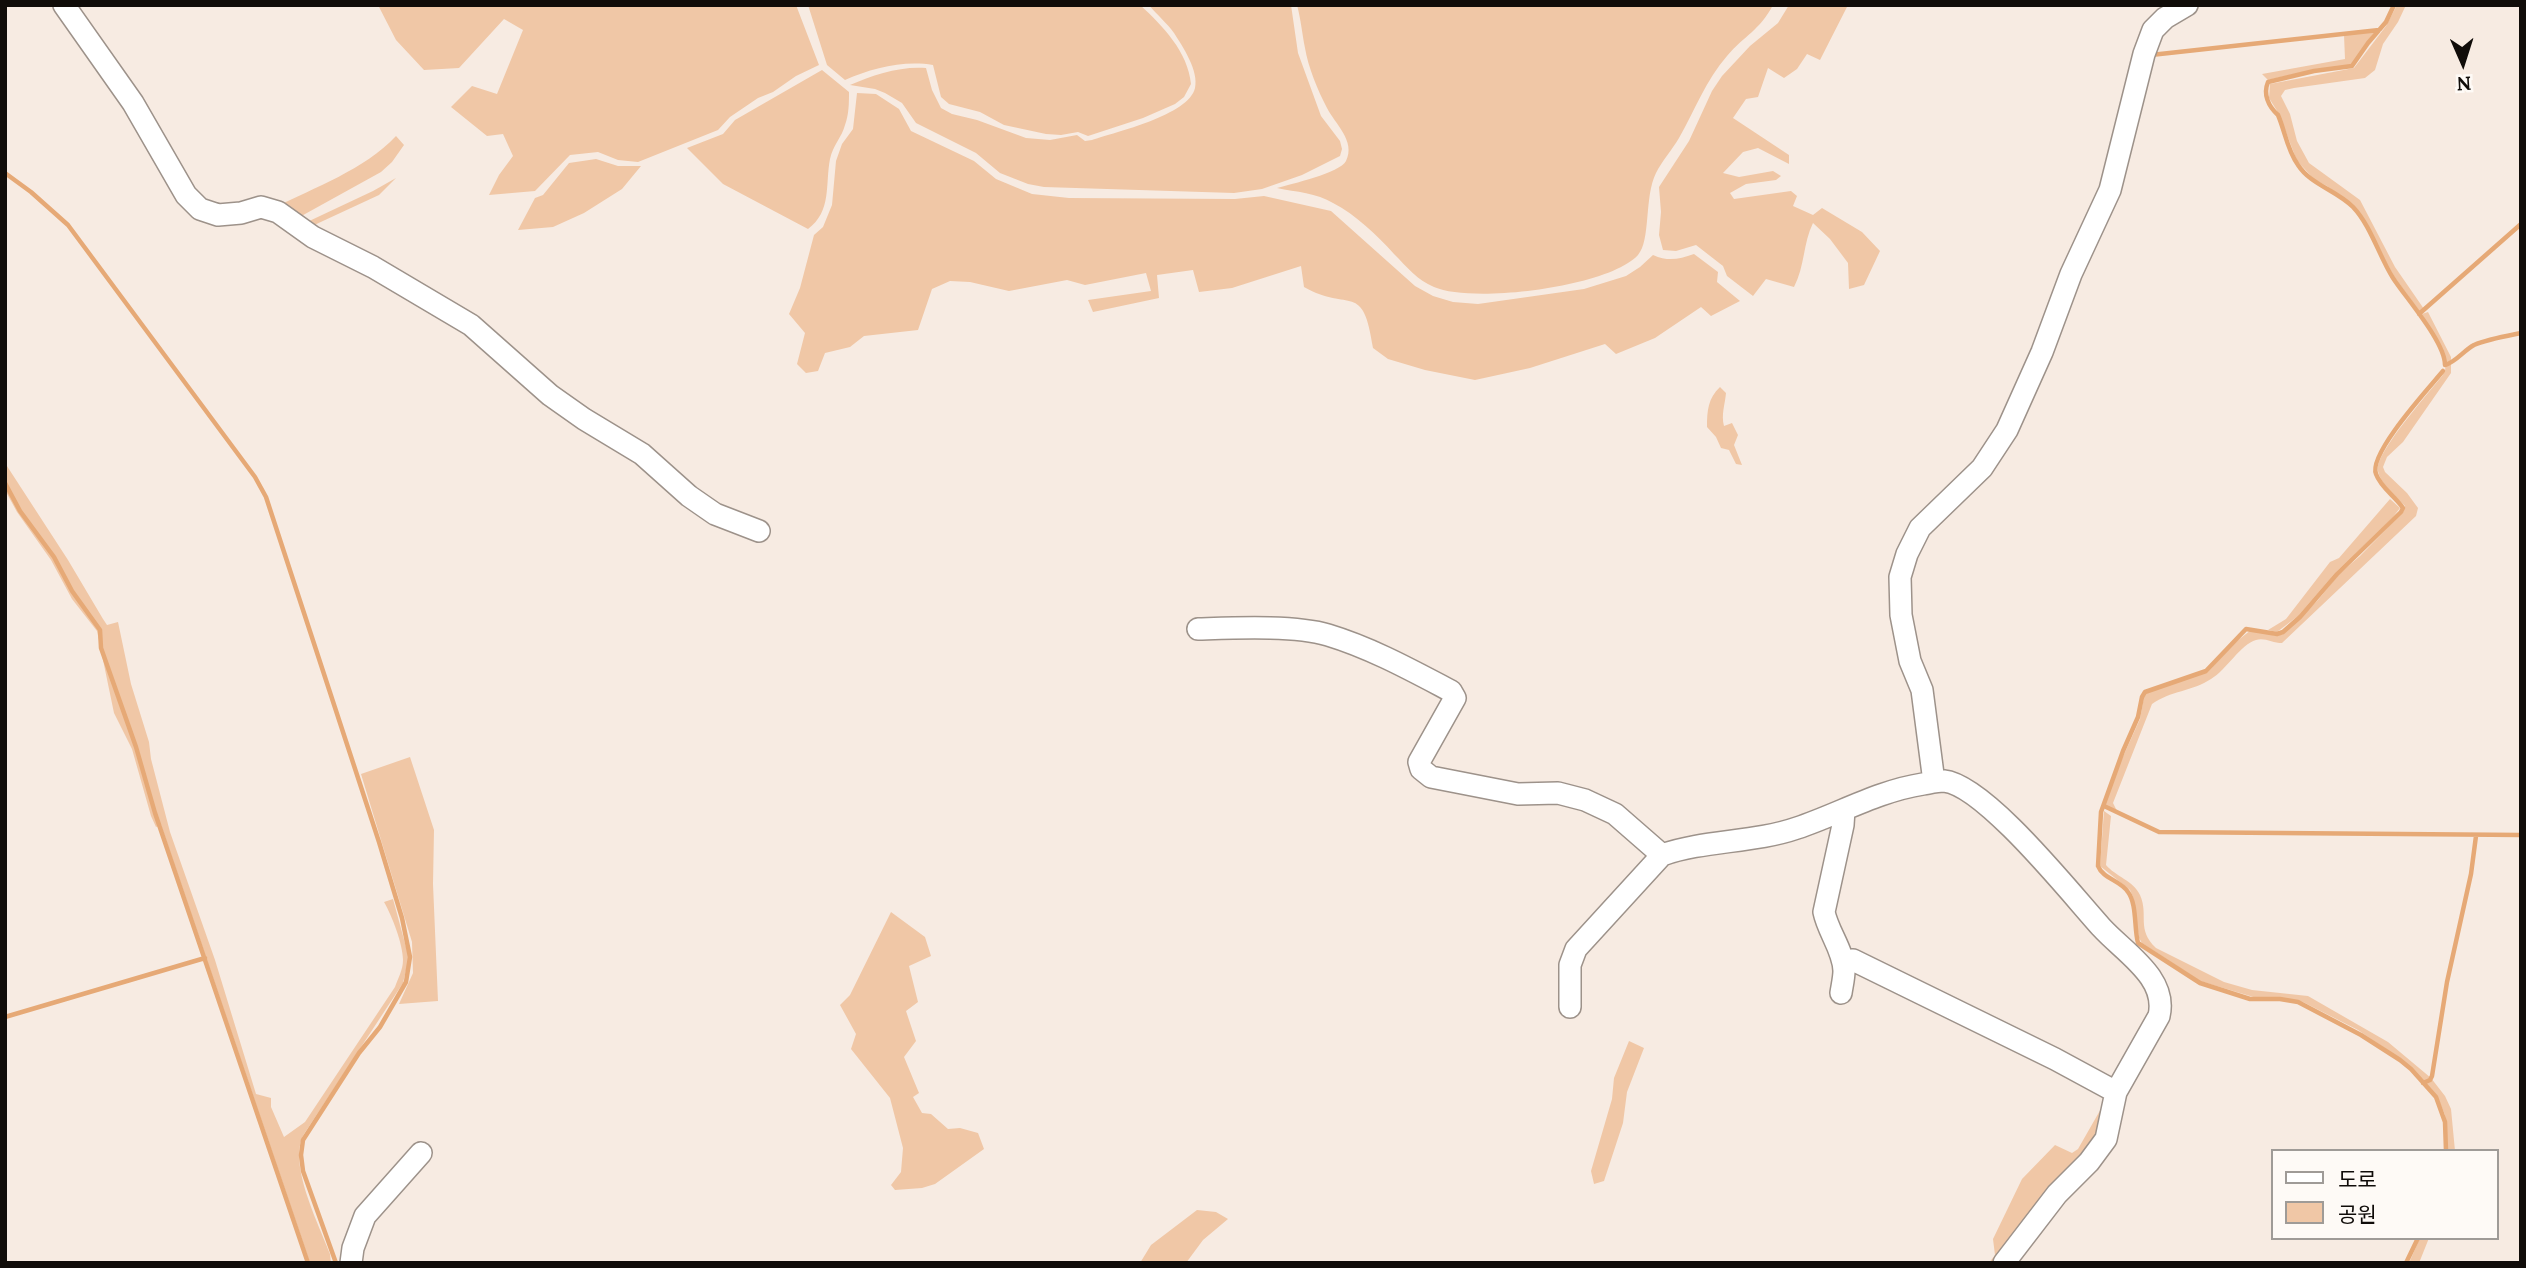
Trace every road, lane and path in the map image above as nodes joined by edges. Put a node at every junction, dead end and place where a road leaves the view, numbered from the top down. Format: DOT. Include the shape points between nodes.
graph roads {
  1 [pos="64,5"];
  2 [pos="2187,5"];
  3 [pos="759,531"];
  4 [pos="1198,629"];
  5 [pos="1934,782"];
  6 [pos="1844,810"];
  7 [pos="1662,856"];
  8 [pos="1843,961"];
  9 [pos="1841,993"];
  10 [pos="1570,1007"];
  11 [pos="2116,1093"];
  12 [pos="421,1153"];
  13 [pos="351,1263"];
  14 [pos="2004,1263"];
  1 -- 3 [label="street" via="133,103 186,195 200,209 218,215 261,207 278,212 313,237 471,325 550,394 642,454 689,496 715,514"];
  2 -- 5 [label="street" via="2153,30 2110,190 2007,430 1982,468 1920,528 1907,554 1900,577 1901,615 1910,662 1922,690"];
  4 -- 7 [label="street" via="1309,631 1400,663 1451,691 1455,698 1419,762 1431,777 1517,794 1558,793 1585,800 1615,814"];
  5 -- 6 [label="street" via="1908,786"];
  5 -- 11 [label="street" via="1944,781 1972,793 2153,979 2162,1004 2159,1016"];
  6 -- 7 [label="street" via="1796,829 1679,849"];
  6 -- 8 [label="street" via="1824,912"];
  7 -- 10 [label="street" via="1576,949 1570,965"];
  8 -- 9 [label="street"];
  8 -- 11 [label="street" via="1853,960"];
  11 -- 14 [label="street" via="2106,1139"];
  12 -- 13 [label="street" via="365,1216"];
}
